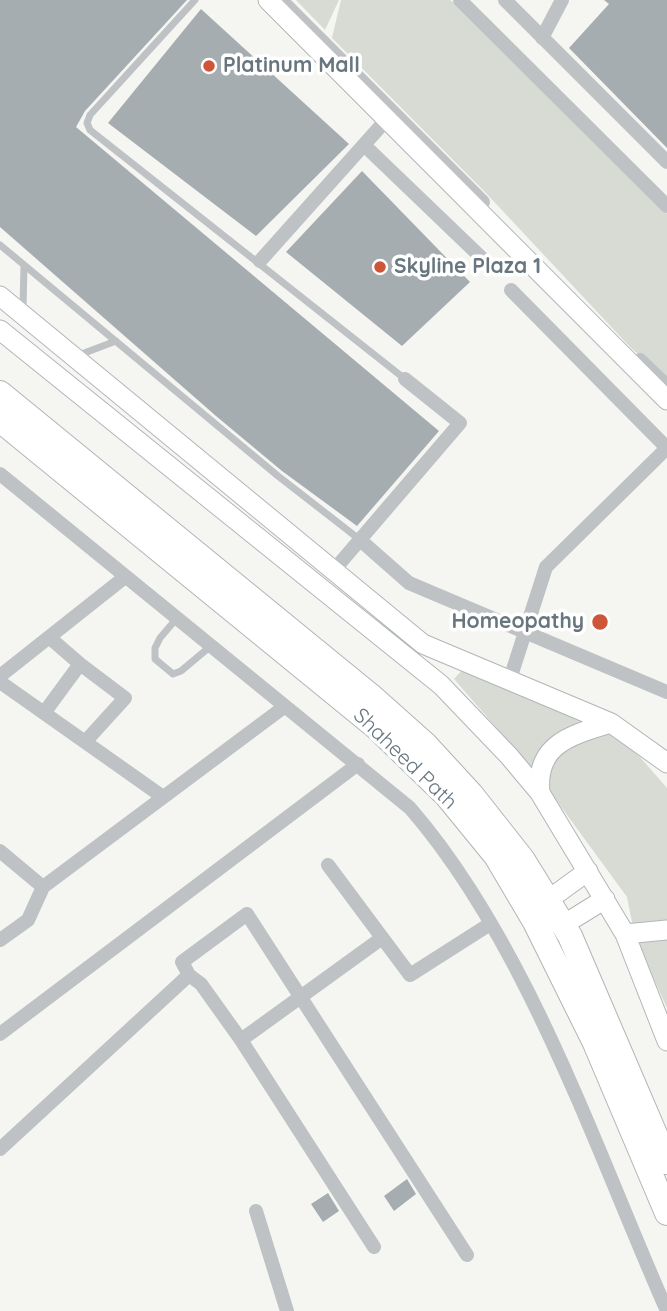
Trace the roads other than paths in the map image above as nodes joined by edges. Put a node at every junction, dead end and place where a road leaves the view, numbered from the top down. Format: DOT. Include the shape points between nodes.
graph roads {
  1 [pos="195,0"];
  2 [pos="268,0"];
  3 [pos="281,0"];
  4 [pos="460,0"];
  5 [pos="505,0"];
  6 [pos="562,0"];
  7 [pos="542,38"];
  8 [pos="387,119"];
  9 [pos="364,145"];
  10 [pos="667,162"];
  11 [pos="667,199"];
  12 [pos="667,206"];
  13 [pos="0,244"];
  14 [pos="260,261"];
  15 [pos="487,263"];
  16 [pos="24,265"];
  17 [pos="512,290"];
  18 [pos="0,296"];
  19 [pos="22,314"];
  20 [pos="0,330"];
  21 [pos="116,341"];
  22 [pos="75,357"];
  23 [pos="405,379"];
  24 [pos="667,386"];
  25 [pos="0,393"];
  26 [pos="667,400"];
  27 [pos="0,420"];
  28 [pos="667,448"];
  29 [pos="0,474"];
  30 [pos="359,540"];
  31 [pos="334,570"];
  32 [pos="125,577"];
  33 [pos="177,617"];
  34 [pos="526,634"];
  35 [pos="50,638"];
  36 [pos="213,644"];
  37 [pos="80,664"];
  38 [pos="0,677"];
  39 [pos="510,679"];
  40 [pos="0,682"];
  41 [pos="667,692"];
  42 [pos="284,707"];
  43 [pos="44,713"];
  44 [pos="611,723"];
  45 [pos="85,742"];
  46 [pos="667,763"];
  47 [pos="358,764"];
  48 [pos="540,793"];
  49 [pos="163,797"];
  50 [pos="0,851"];
  51 [pos="328,865"];
  52 [pos="588,871"];
  53 [pos="43,887"];
  54 [pos="605,899"];
  55 [pos="548,900"];
  56 [pos="490,924"];
  57 [pos="563,925"];
  58 [pos="667,930"];
  59 [pos="625,934"];
  60 [pos="382,939"];
  61 [pos="0,940"];
  62 [pos="189,975"];
  63 [pos="301,995"];
  64 [pos="0,1034"];
  65 [pos="241,1040"];
  66 [pos="667,1041"];
  67 [pos="0,1149"];
  68 [pos="667,1162"];
  69 [pos="256,1211"];
  70 [pos="667,1213"];
  71 [pos="374,1247"];
  72 [pos="467,1255"];
  73 [pos="287,1311"];
  74 [pos="667,1311"];
  1 -- 14 [label="lane" via="87,123 90,130"];
  2 -- 8 [label="street"];
  3 -- 24 [label="street"];
  4 -- 11 [label="street" via="523,52"];
  4 -- 12 [label="street"];
  5 -- 7 [label="street"];
  6 -- 7 [label="street"];
  7 -- 10 [label="street"];
  8 -- 9 [label="street"];
  8 -- 26 [label="street"];
  9 -- 14 [label="street"];
  9 -- 15 [label="street"];
  13 -- 16 [label="lane"];
  14 -- 23 [label="lane"];
  16 -- 19 [label="lane"];
  16 -- 21 [label="lane"];
  17 -- 28 [label="street"];
  18 -- 19 [label="street"];
  19 -- 22 [label="street"];
  20 -- 48 [label="street" via="441,685"];
  21 -- 22 [label="lane"];
  21 -- 30 [label="lane"];
  22 -- 31 [label="street"];
  23 -- 30 [label="street" via="460,423"];
  25 -- 55 [label="highway, Shaheed Path" via="426,745 515,849"];
  27 -- 70 [label="highway, Shaheed Path" via="376,727 447,796 495,856 535,922 595,1043"];
  28 -- 34 [label="street" via="546,567"];
  29 -- 32 [label="street"];
  30 -- 31 [label="street"];
  30 -- 34 [label="street" via="409,583"];
  31 -- 39 [label="street" via="423,644"];
  32 -- 33 [label="street"];
  32 -- 35 [label="street"];
  33 -- 36 [label="street"];
  33 -- 36 [label="lane" via="155,648 155,659 173,674"];
  34 -- 39 [label="street"];
  34 -- 41 [label="street"];
  35 -- 37 [label="street"];
  35 -- 38 [label="street"];
  36 -- 42 [label="street"];
  37 -- 43 [label="street"];
  37 -- 45 [label="street" via="125,698"];
  39 -- 44 [label="street"];
  40 -- 43 [label="street"];
  42 -- 47 [label="street"];
  42 -- 49 [label="street"];
  43 -- 45 [label="street"];
  44 -- 46 [label="street"];
  44 -- 48 [label="street" via="554,746 538,773"];
  45 -- 49 [label="street"];
  47 -- 56 [label="street" via="411,808 434,835"];
  47 -- 64 [label="street"];
  48 -- 52 [label="street"];
  49 -- 53 [label="street"];
  50 -- 53 [label="street"];
  51 -- 60 [label="street"];
  52 -- 54 [label="street"];
  52 -- 55 [label="street"];
  53 -- 61 [label="street" via="28,920"];
  54 -- 57 [label="street"];
  54 -- 59 [label="street"];
  55 -- 57 [label="highway, Shaheed Path"];
  56 -- 60 [label="street" via="410,975"];
  56 -- 74 [label="street" via="569,1084"];
  57 -- 68 [label="highway, Shaheed Path"];
  58 -- 59 [label="street"];
  59 -- 66 [label="street"];
  60 -- 63 [label="street"];
  62 -- 63 [label="street" via="183,962 247,914"];
  62 -- 65 [label="street" via="201,984"];
  62 -- 67 [label="street"];
  63 -- 65 [label="street"];
  63 -- 72 [label="street"];
  65 -- 71 [label="street"];
  69 -- 73 [label="street"];
}
